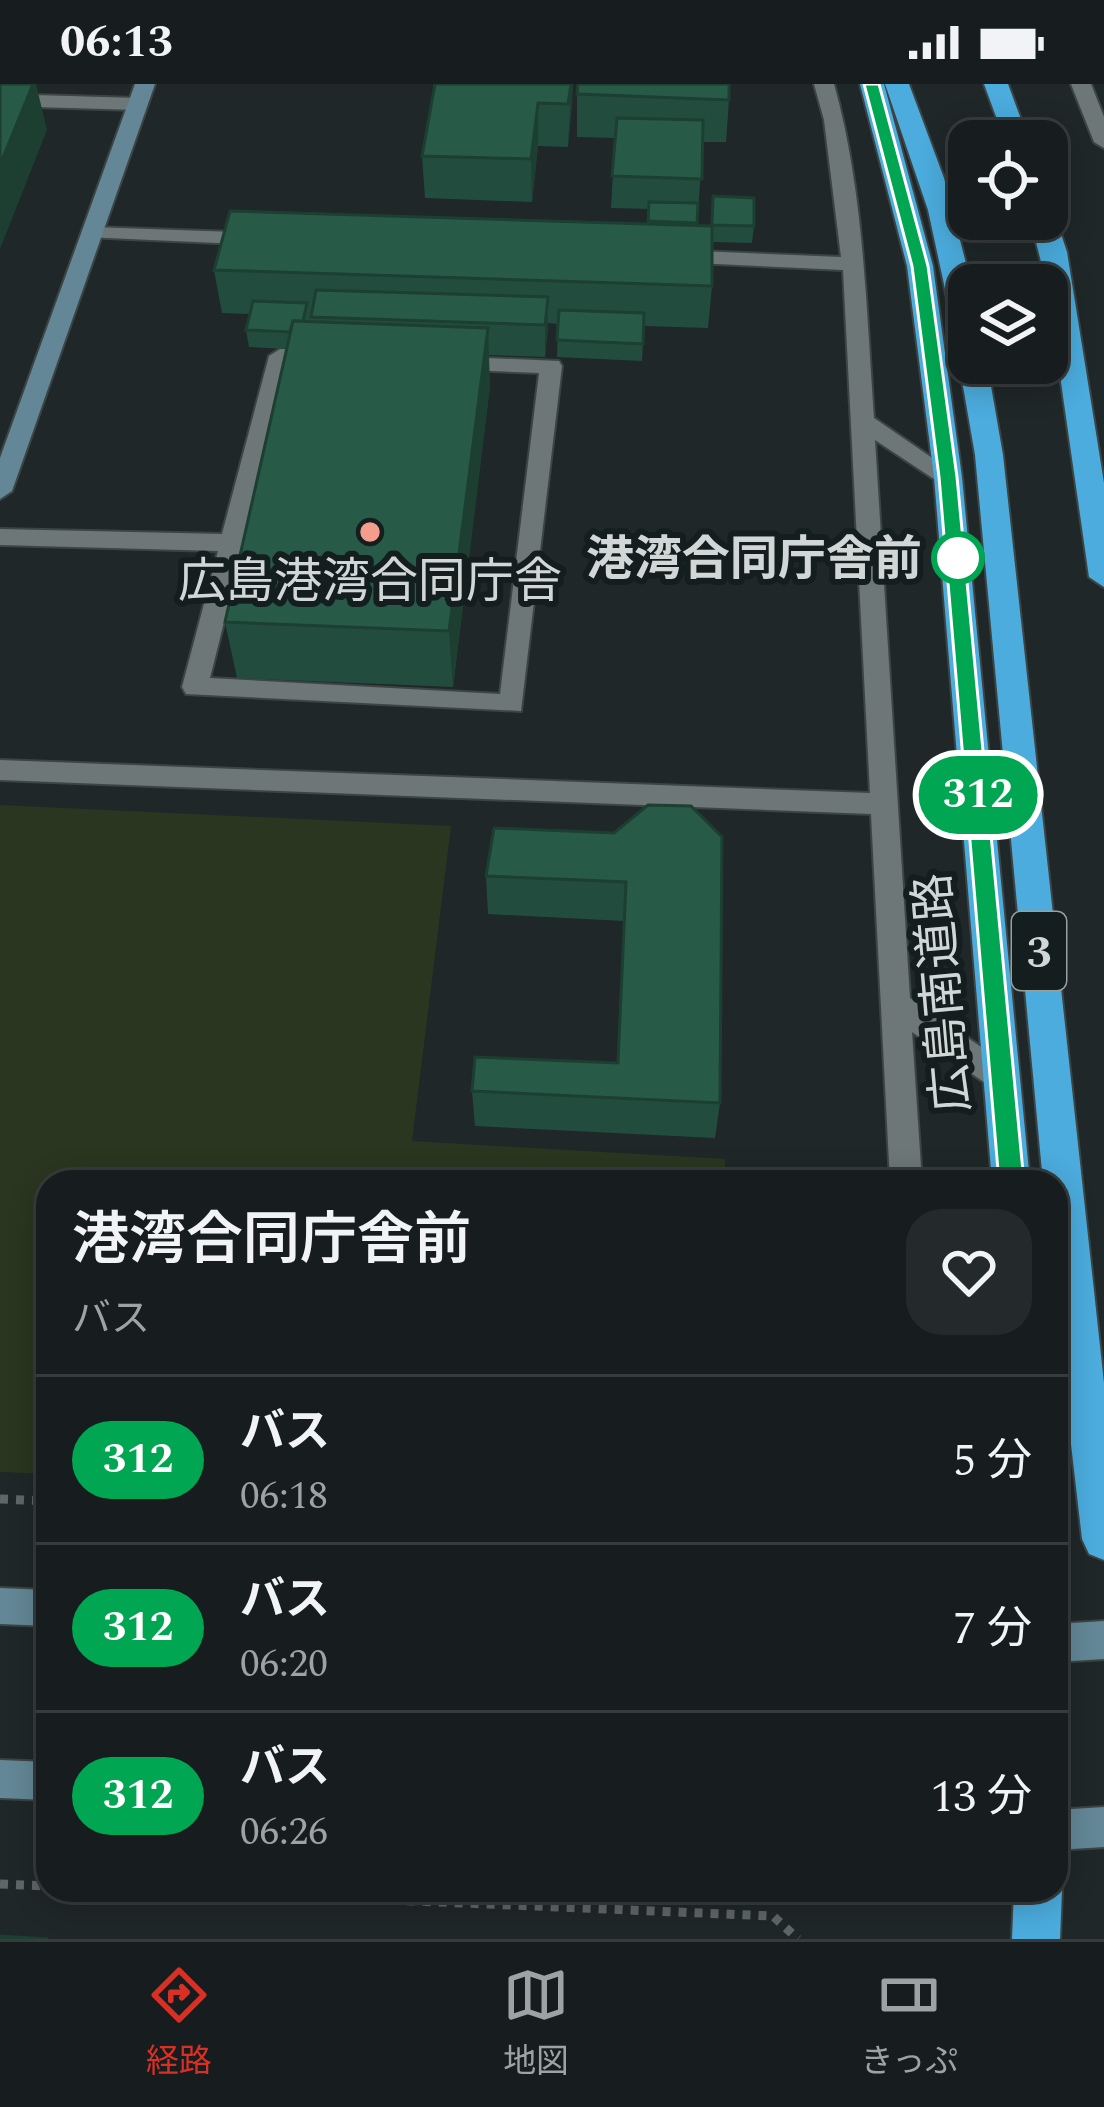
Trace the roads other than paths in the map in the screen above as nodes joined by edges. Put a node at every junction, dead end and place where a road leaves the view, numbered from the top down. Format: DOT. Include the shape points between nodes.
graph roads {
  1 [pos="824,84"];
  2 [pos="872,84"];
  3 [pos="897,84"];
  4 [pos="996,84"];
  5 [pos="1082,84"];
  6 [pos="141,94"];
  7 [pos="0,100"];
  8 [pos="1009,120"];
  9 [pos="1104,142"];
  10 [pos="92,233"];
  11 [pos="273,240"];
  12 [pos="1050,240"];
  13 [pos="654,255"];
  14 [pos="854,264"];
  15 [pos="956,264"];
  16 [pos="977,384"];
  17 [pos="862,422"];
  18 [pos="948,477"];
  19 [pos="0,491"];
  20 [pos="0,537"];
  21 [pos="230,543"];
  22 [pos="1104,577"];
  23 [pos="0,770"];
  24 [pos="885,804"];
  25 [pos="896,1004"];
  26 [pos="1002,1078"];
  27 [pos="905,1170"];
  28 [pos="1010,1170"];
  29 [pos="1062,1170"];
  30 [pos="1068,1227"];
  31 [pos="1104,1539"];
  32 [pos="0,1606"];
  33 [pos="36,1608"];
  34 [pos="1104,1640"];
  35 [pos="1068,1642"];
  36 [pos="0,1779"];
  37 [pos="36,1780"];
  38 [pos="1104,1826"];
  39 [pos="1068,1829"];
  40 [pos="1038,1902"];
  41 [pos="1036,1939"];
  1 -- 14 [label="street"];
  2 -- 18 [label="highway, 広島南道路" via="920,266"];
  3 -- 15 [label="highway"];
  4 -- 8 [label="highway"];
  5 -- 9 [label="street"];
  6 -- 7 [label="street"];
  6 -- 10 [label="street"];
  10 -- 11 [label="street"];
  10 -- 19 [label="street"];
  12 -- 22 [label="highway"];
  13 -- 14 [label="street"];
  14 -- 17 [label="street"];
  16 -- 29 [label="highway, 3"];
  17 -- 18 [label="street"];
  17 -- 24 [label="street"];
  18 -- 26 [label="highway, 広島南道路"];
  20 -- 21 [label="street"];
  21 -- 21 [label="street" via="195,688 512,704 551,366 280,356"];
  23 -- 24 [label="street"];
  24 -- 25 [label="street"];
  25 -- 26 [label="street"];
  25 -- 27 [label="street"];
  26 -- 28 [label="highway, 広島南道路"];
  30 -- 31 [label="highway, 3"];
  32 -- 33 [label="street"];
  34 -- 35 [label="street"];
  36 -- 37 [label="street"];
  38 -- 39 [label="street"];
  40 -- 41 [label="highway"];
}
